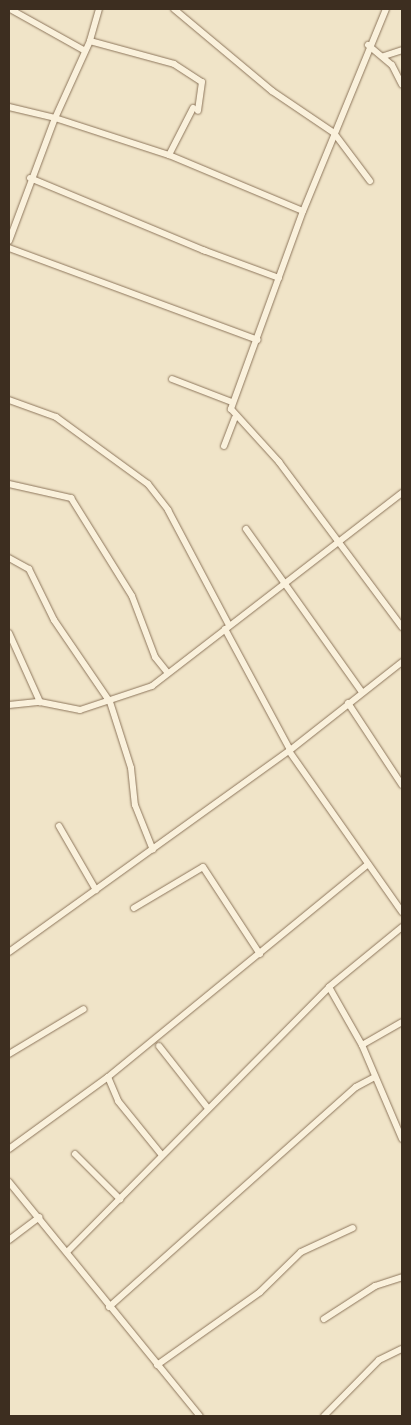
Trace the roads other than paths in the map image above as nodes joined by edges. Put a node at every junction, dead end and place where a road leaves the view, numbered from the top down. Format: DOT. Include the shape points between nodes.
graph roads {
  1 [pos="10,9"];
  2 [pos="99,9"];
  3 [pos="174,9"];
  4 [pos="386,9"];
  5 [pos="90,41"];
  6 [pos="368,45"];
  7 [pos="402,50"];
  8 [pos="85,51"];
  9 [pos="384,56"];
  10 [pos="402,85"];
  11 [pos="9,107"];
  12 [pos="56,118"];
  13 [pos="334,133"];
  14 [pos="170,155"];
  15 [pos="30,178"];
  16 [pos="370,182"];
  17 [pos="304,211"];
  18 [pos="153,230"];
  19 [pos="9,241"];
  20 [pos="9,248"];
  21 [pos="206,251"];
  22 [pos="279,278"];
  23 [pos="160,297"];
  24 [pos="258,340"];
  25 [pos="172,379"];
  26 [pos="9,400"];
  27 [pos="232,402"];
  28 [pos="235,418"];
  29 [pos="224,446"];
  30 [pos="9,484"];
  31 [pos="402,493"];
  32 [pos="246,529"];
  33 [pos="340,542"];
  34 [pos="9,558"];
  35 [pos="284,585"];
  36 [pos="227,627"];
  37 [pos="402,627"];
  38 [pos="9,633"];
  39 [pos="402,662"];
  40 [pos="167,672"];
  41 [pos="362,692"];
  42 [pos="40,702"];
  43 [pos="110,702"];
  44 [pos="348,703"];
  45 [pos="9,705"];
  46 [pos="289,749"];
  47 [pos="402,785"];
  48 [pos="59,826"];
  49 [pos="153,850"];
  50 [pos="368,864"];
  51 [pos="96,890"];
  52 [pos="134,908"];
  53 [pos="402,912"];
  54 [pos="402,926"];
  55 [pos="9,952"];
  56 [pos="260,954"];
  57 [pos="329,987"];
  58 [pos="84,1009"];
  59 [pos="402,1022"];
  60 [pos="362,1045"];
  61 [pos="159,1046"];
  62 [pos="9,1054"];
  63 [pos="375,1076"];
  64 [pos="108,1077"];
  65 [pos="206,1106"];
  66 [pos="402,1139"];
  67 [pos="9,1148"];
  68 [pos="75,1154"];
  69 [pos="160,1154"];
  70 [pos="9,1182"];
  71 [pos="120,1199"];
  72 [pos="39,1217"];
  73 [pos="353,1228"];
  74 [pos="9,1240"];
  75 [pos="68,1251"];
  76 [pos="402,1278"];
  77 [pos="109,1307"];
  78 [pos="324,1319"];
  79 [pos="402,1348"];
  80 [pos="157,1365"];
  81 [pos="200,1416"];
  82 [pos="324,1416"];
  1 -- 8 [label="street"];
  2 -- 5 [label="street"];
  3 -- 13 [label="street" via="272,91"];
  4 -- 6 [label="street"];
  5 -- 8 [label="street"];
  5 -- 14 [label="street" via="174,64 202,82 195,110"];
  6 -- 9 [label="street"];
  6 -- 13 [label="street"];
  7 -- 9 [label="street"];
  8 -- 12 [label="street"];
  9 -- 10 [label="street"];
  11 -- 12 [label="street"];
  12 -- 14 [label="street"];
  12 -- 15 [label="street"];
  13 -- 16 [label="street"];
  13 -- 17 [label="street"];
  14 -- 17 [label="street"];
  15 -- 19 [label="street"];
  15 -- 21 [label="street"];
  17 -- 22 [label="street"];
  18 -- 21 [label="street"];
  20 -- 24 [label="street"];
  21 -- 22 [label="street"];
  22 -- 24 [label="street"];
  23 -- 24 [label="street"];
  24 -- 27 [label="street"];
  25 -- 27 [label="street"];
  26 -- 36 [label="street" via="56,417 148,484 168,510"];
  27 -- 28 [label="street"];
  28 -- 29 [label="street"];
  28 -- 33 [label="street" via="261,439"];
  30 -- 40 [label="street" via="71,498 145,619 155,657"];
  31 -- 33 [label="street"];
  32 -- 35 [label="street"];
  33 -- 35 [label="street"];
  33 -- 37 [label="street"];
  34 -- 43 [label="street" via="29,569 54,620"];
  35 -- 36 [label="street"];
  35 -- 41 [label="street"];
  36 -- 40 [label="street"];
  36 -- 46 [label="street"];
  38 -- 42 [label="street"];
  39 -- 41 [label="street"];
  40 -- 43 [label="street" via="152,686"];
  41 -- 44 [label="street"];
  42 -- 43 [label="street" via="80,710"];
  42 -- 45 [label="street"];
  43 -- 49 [label="street" via="132,768 135,805"];
  44 -- 46 [label="street"];
  44 -- 47 [label="street"];
  46 -- 49 [label="street"];
  46 -- 50 [label="street"];
  48 -- 51 [label="street"];
  49 -- 51 [label="street"];
  50 -- 53 [label="street"];
  50 -- 56 [label="street"];
  51 -- 55 [label="street"];
  52 -- 56 [label="street" via="203,867"];
  54 -- 57 [label="street"];
  56 -- 64 [label="street"];
  57 -- 60 [label="street"];
  57 -- 65 [label="street"];
  58 -- 62 [label="street"];
  59 -- 60 [label="street"];
  60 -- 63 [label="street"];
  61 -- 65 [label="street"];
  63 -- 66 [label="street"];
  63 -- 77 [label="street" via="362,1082"];
  64 -- 67 [label="street"];
  64 -- 69 [label="street" via="118,1101"];
  65 -- 69 [label="street"];
  68 -- 71 [label="street"];
  69 -- 71 [label="street"];
  70 -- 72 [label="street"];
  71 -- 75 [label="street"];
  72 -- 74 [label="street"];
  72 -- 75 [label="street"];
  73 -- 80 [label="street" via="301,1252 260,1292"];
  75 -- 77 [label="street"];
  76 -- 78 [label="street" via="376,1286"];
  77 -- 80 [label="street"];
  79 -- 82 [label="street" via="379,1360"];
  80 -- 81 [label="street"];
}
